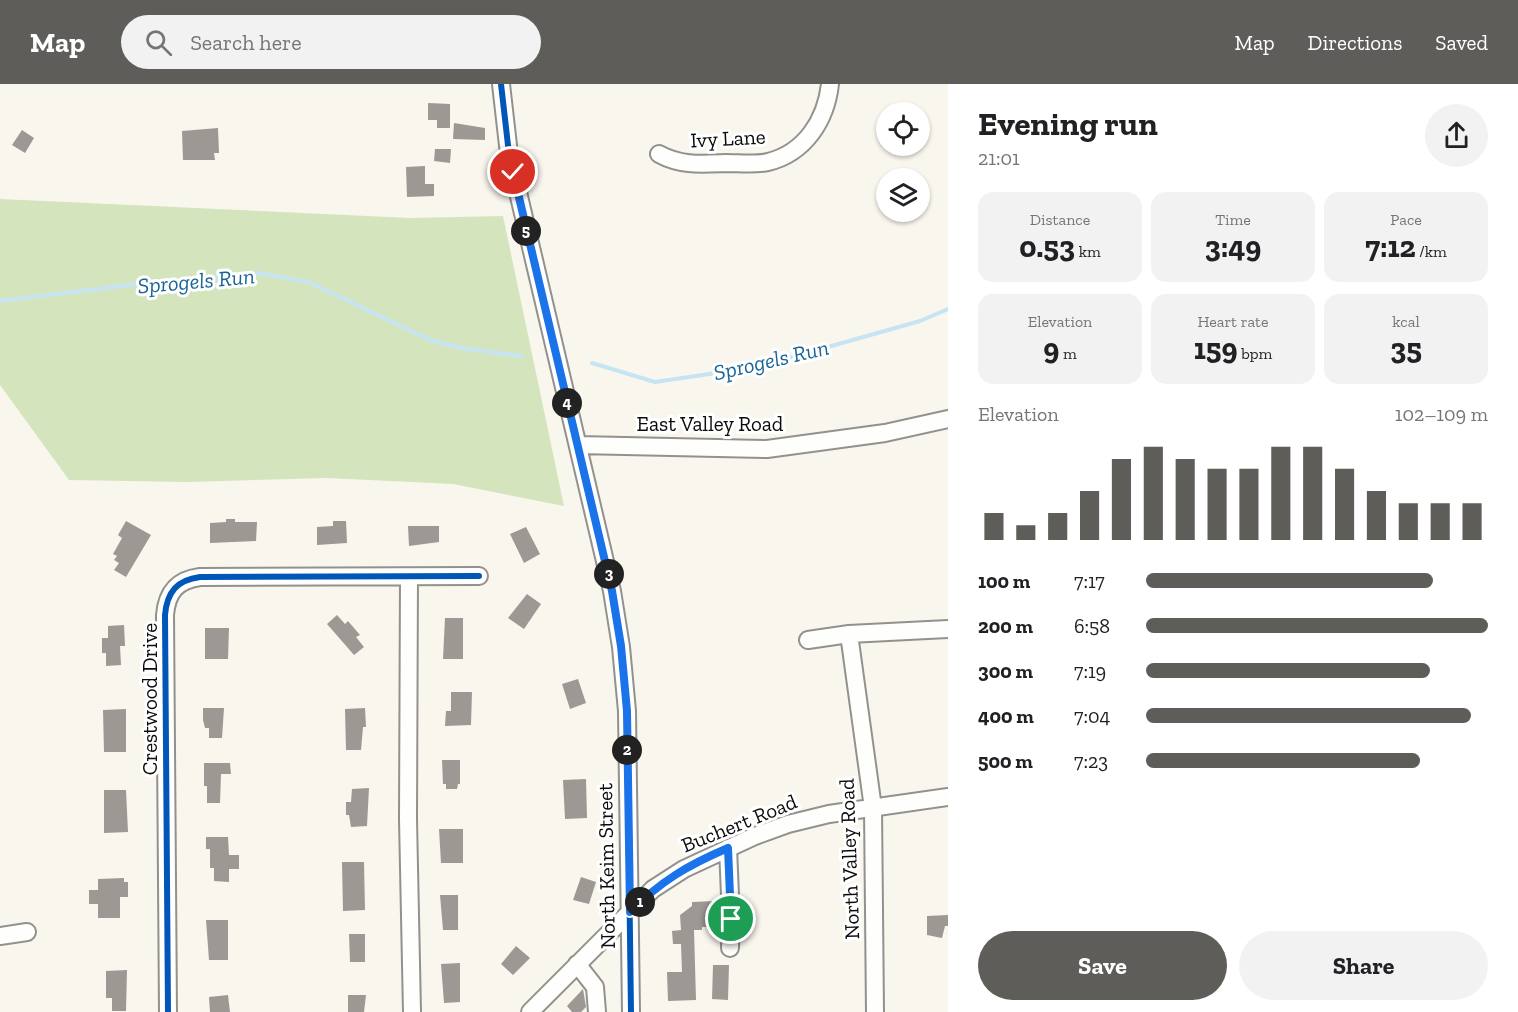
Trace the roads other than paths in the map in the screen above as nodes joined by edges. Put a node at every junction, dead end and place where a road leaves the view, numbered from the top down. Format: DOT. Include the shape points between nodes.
graph roads {
  1 [pos="501,84"];
  2 [pos="830,84"];
  3 [pos="659,154"];
  4 [pos="948,419"];
  5 [pos="578,445"];
  6 [pos="479,576"];
  7 [pos="409,577"];
  8 [pos="948,629"];
  9 [pos="849,634"];
  10 [pos="808,640"];
  11 [pos="948,797"];
  12 [pos="873,808"];
  13 [pos="728,848"];
  14 [pos="630,912"];
  15 [pos="27,932"];
  16 [pos="0,936"];
  17 [pos="730,948"];
  18 [pos="578,964"];
  19 [pos="533,1011"];
  20 [pos="168,1012"];
  21 [pos="412,1012"];
  22 [pos="595,1012"];
  23 [pos="631,1012"];
  24 [pos="875,1012"];
  1 -- 5 [label="street, North Keim Street" via="509,154"];
  2 -- 3 [label="street, Ivy Lane" via="826,108 811,134 779,158 767,162 688,165"];
  4 -- 5 [label="street, East Valley Road" via="885,433 767,449"];
  5 -- 14 [label="street, North Keim Street" via="612,591 625,678"];
  6 -- 7 [label="street, Crestwood Drive"];
  7 -- 20 [label="street, Crestwood Drive" via="201,577 180,582 172,590 165,615"];
  7 -- 21 [label="street"];
  8 -- 9 [label="street"];
  9 -- 10 [label="street"];
  9 -- 12 [label="street, North Valley Road"];
  11 -- 12 [label="street, Buchert Road"];
  12 -- 13 [label="street, Buchert Road" via="788,824"];
  12 -- 24 [label="street, North Valley Road"];
  13 -- 14 [label="street, Buchert Road" via="671,876"];
  13 -- 17 [label="street"];
  14 -- 18 [label="street, Buchert Road"];
  14 -- 23 [label="street, North Keim Street"];
  15 -- 16 [label="street"];
  18 -- 19 [label="street, Buchert Road"];
  18 -- 22 [label="street" via="595,987"];
}
